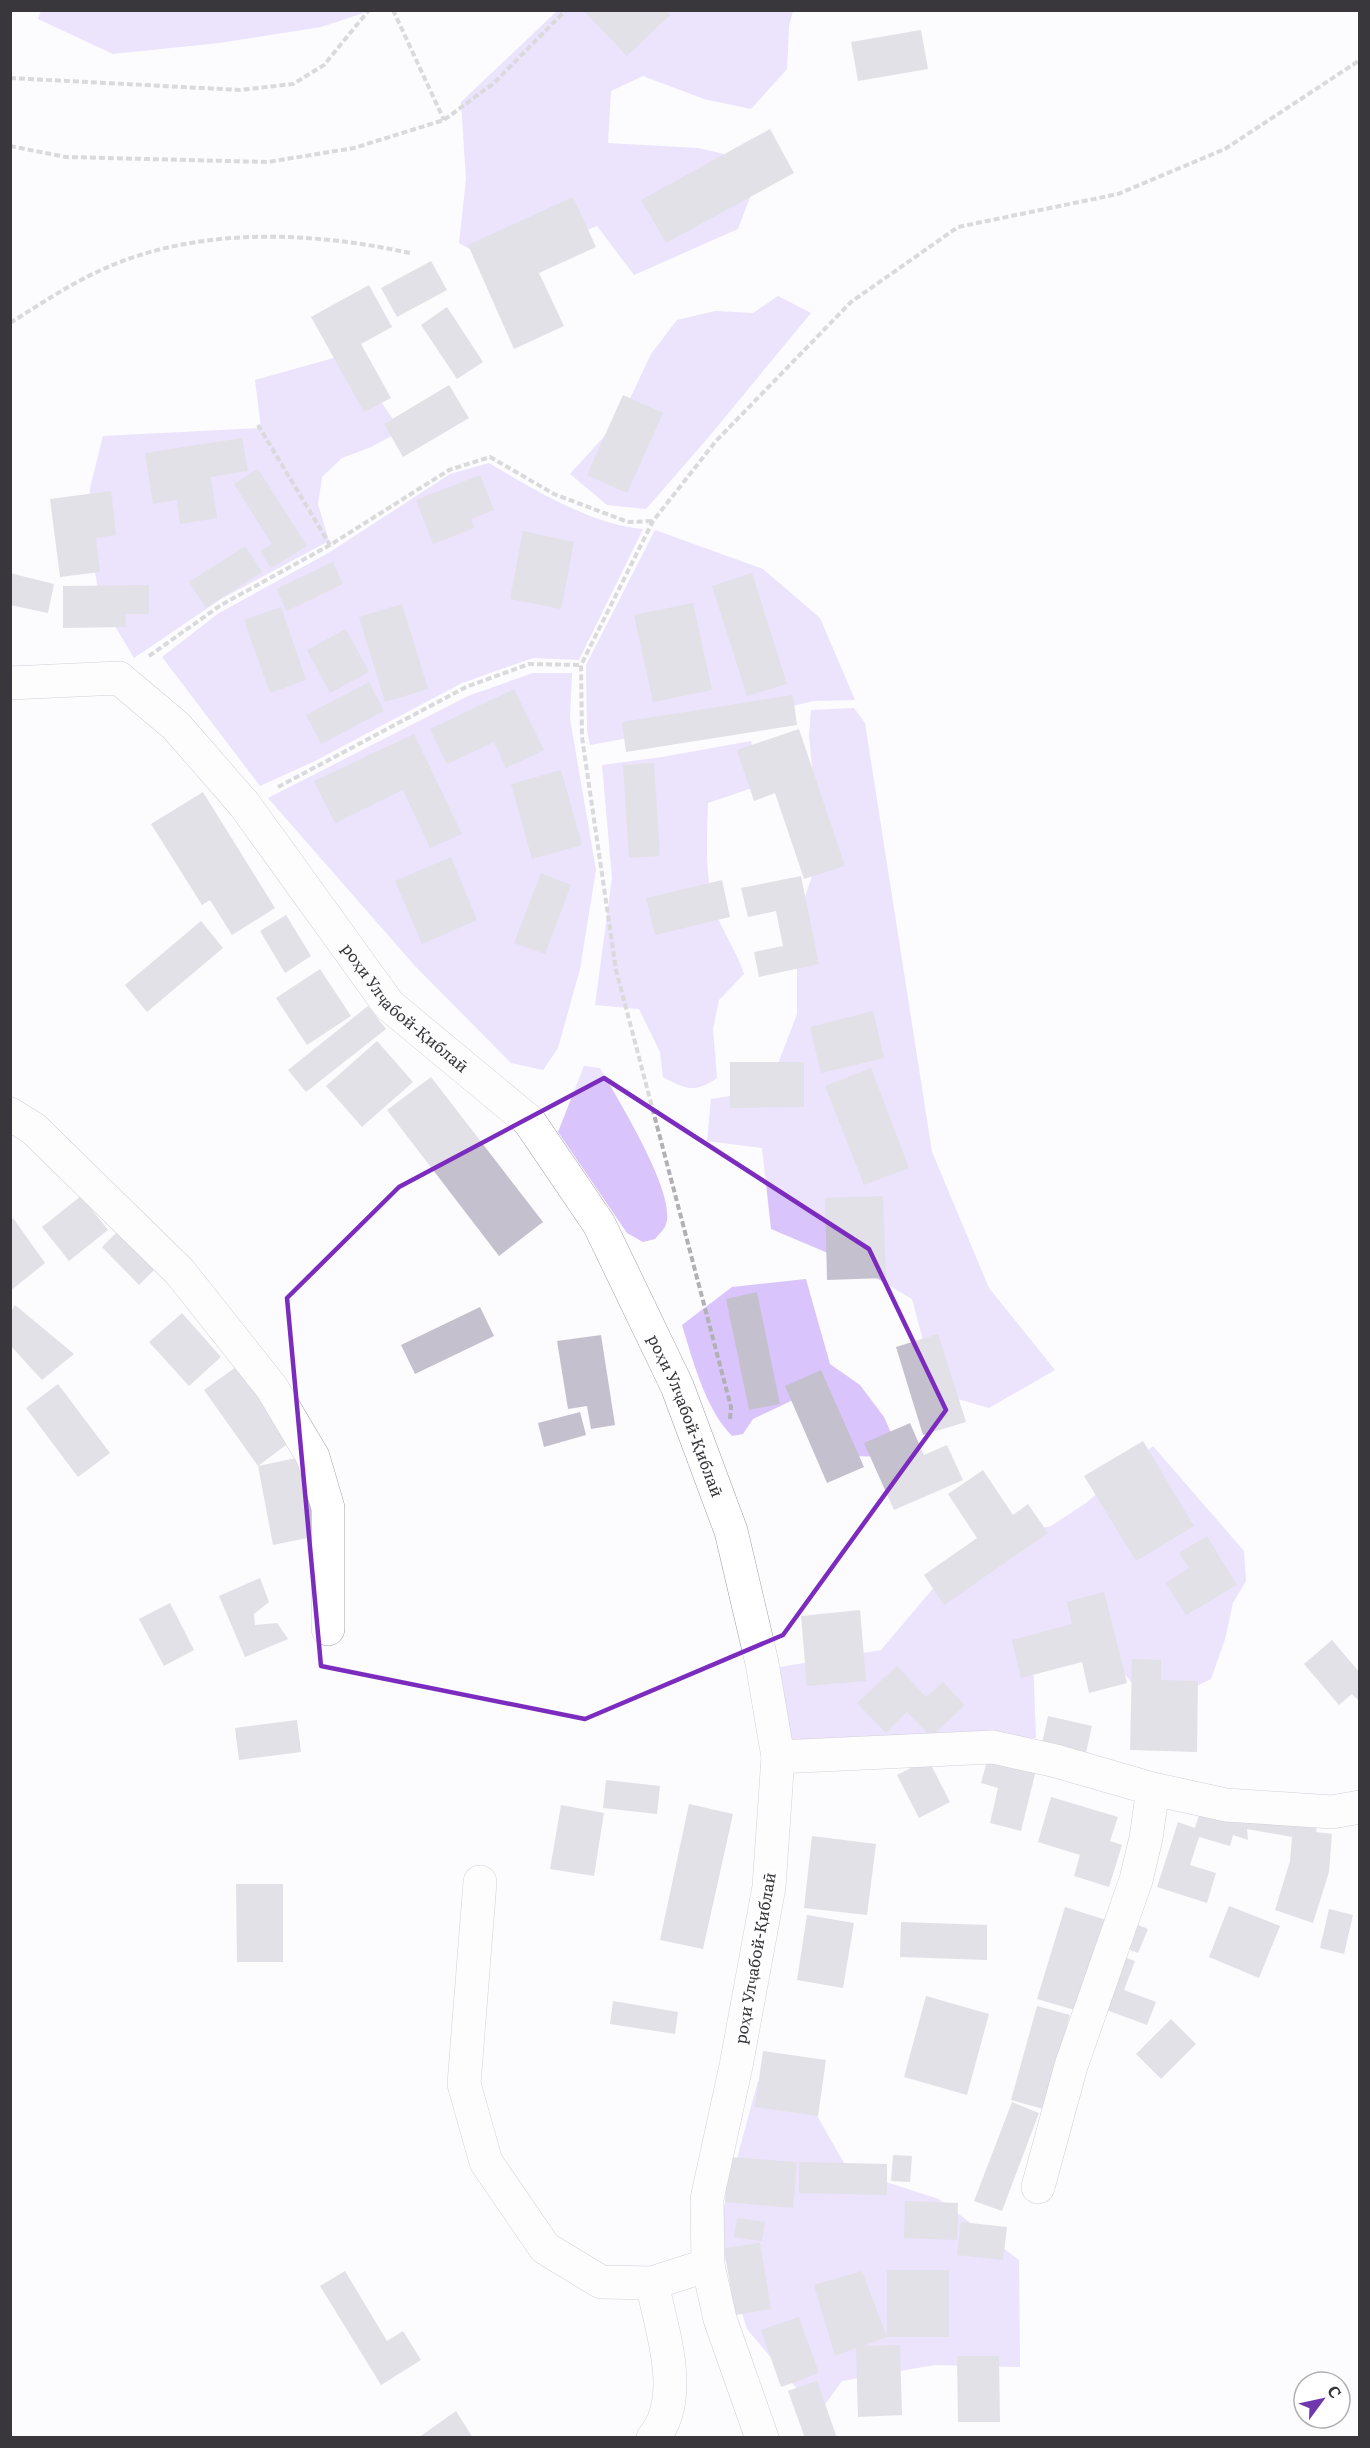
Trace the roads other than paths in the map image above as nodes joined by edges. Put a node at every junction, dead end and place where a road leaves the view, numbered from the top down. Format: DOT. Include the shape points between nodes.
graph roads {
  1 [pos="10,683"];
  2 [pos="10,1114"];
  3 [pos="328,1629"];
  4 [pos="778,1757"];
  5 [pos="1153,1789"];
  6 [pos="1359,1807"];
  7 [pos="480,1882"];
  8 [pos="1038,2187"];
  9 [pos="708,2265"];
  10 [pos="652,2283"];
  11 [pos="653,2438"];
  12 [pos="762,2438"];
  1 -- 4 [label="street, роҳи Улҷабой-Қиблаӣ" via="118,678 176,726 244,804 389,1005 529,1121 599,1224 677,1386 731,1531 762,1663"];
  2 -- 3 [label="street" via="34,1129 180,1272 272,1388 313,1457 328,1508"];
  4 -- 5 [label="street" via="993,1747"];
  4 -- 9 [label="street, роҳи Улҷабой-Қиблаӣ" via="769,1887 707,2199"];
  5 -- 6 [label="street" via="1226,1805 1332,1812"];
  5 -- 8 [label="street" via="1136,1880 1071,2066"];
  7 -- 10 [label="street" via="464,2084 486,2162 545,2248 601,2282"];
  9 -- 10 [label="street"];
  9 -- 12 [label="street, роҳи Улҷабой-Қиблаӣ" via="720,2319"];
  10 -- 11 [label="street" via="669,2361 670,2401"];
}
